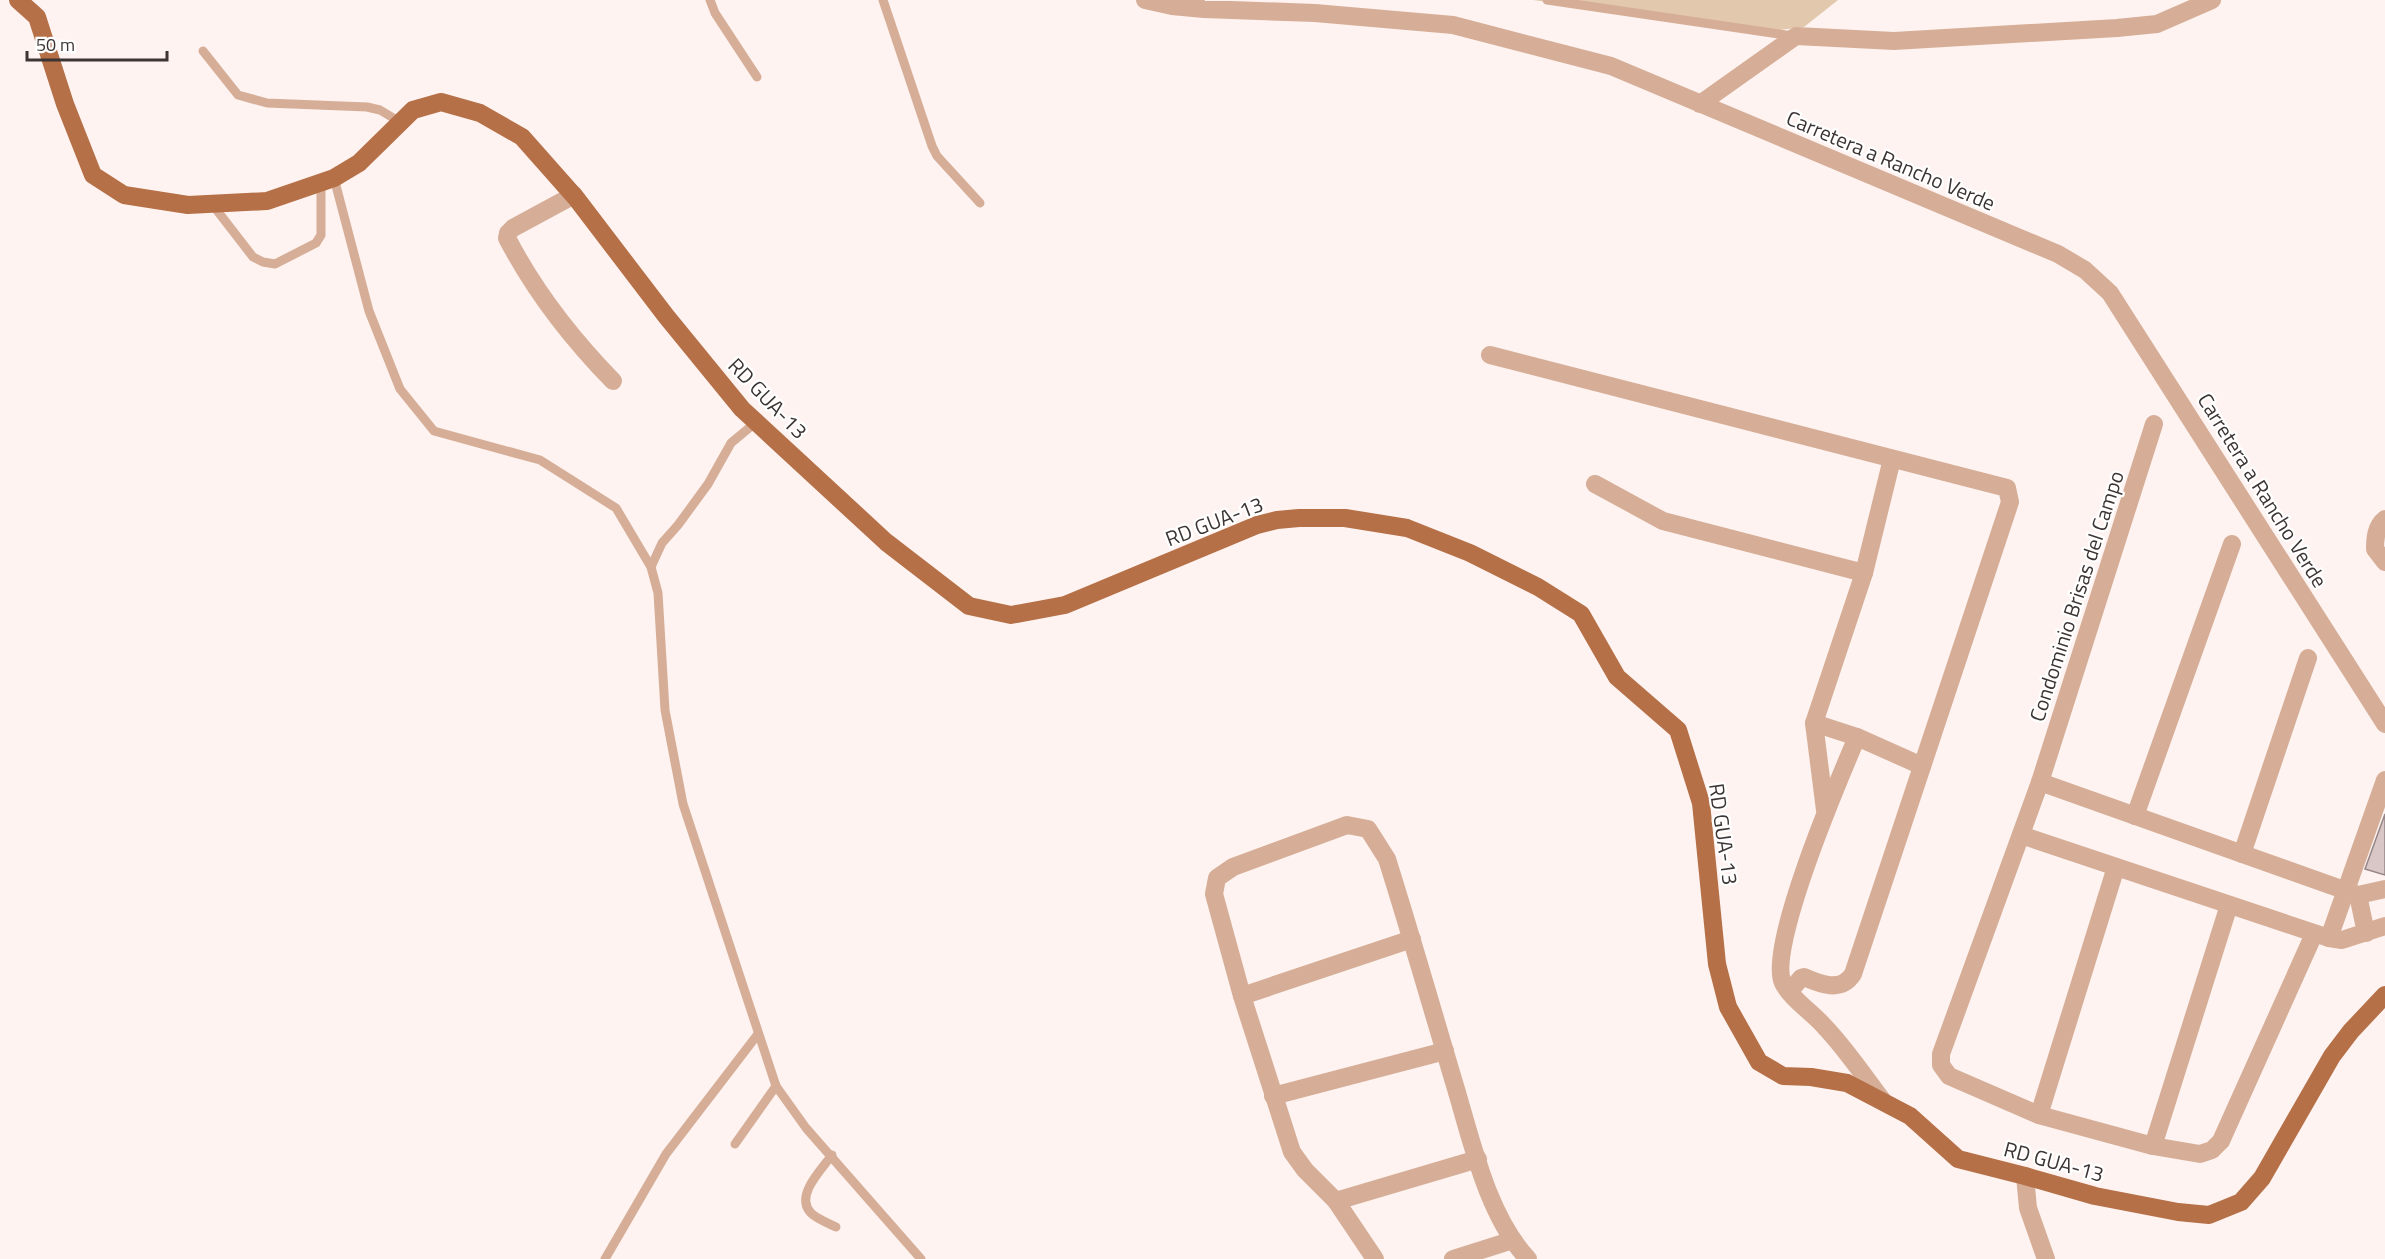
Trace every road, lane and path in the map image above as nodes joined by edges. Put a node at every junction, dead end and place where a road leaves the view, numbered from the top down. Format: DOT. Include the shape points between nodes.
graph roads {
  1 [pos="18,0"];
  2 [pos="710,0"];
  3 [pos="883,0"];
  4 [pos="1145,0"];
  5 [pos="1547,0"];
  6 [pos="2212,0"];
  7 [pos="1309,6"];
  8 [pos="1796,36"];
  9 [pos="203,51"];
  10 [pos="757,77"];
  11 [pos="1700,104"];
  12 [pos="400,122"];
  13 [pos="327,180"];
  14 [pos="574,195"];
  15 [pos="980,203"];
  16 [pos="212,204"];
  17 [pos="1490,355"];
  18 [pos="614,381"];
  19 [pos="755,423"];
  20 [pos="2154,424"];
  21 [pos="1892,459"];
  22 [pos="1595,484"];
  23 [pos="2385,519"];
  24 [pos="2232,544"];
  25 [pos="2385,562"];
  26 [pos="651,567"];
  27 [pos="1864,573"];
  28 [pos="2308,658"];
  29 [pos="1814,723"];
  30 [pos="2385,724"];
  31 [pos="1857,737"];
  32 [pos="1922,766"];
  33 [pos="2385,780"];
  34 [pos="2040,782"];
  35 [pos="1825,812"];
  36 [pos="2135,816"];
  37 [pos="2020,835"];
  38 [pos="2242,854"];
  39 [pos="2116,867"];
  40 [pos="2385,889"];
  41 [pos="2352,893"];
  42 [pos="2229,905"];
  43 [pos="2385,926"];
  44 [pos="2366,933"];
  45 [pos="2321,936"];
  46 [pos="1412,939"];
  47 [pos="1790,991"];
  48 [pos="2385,995"];
  49 [pos="1242,996"];
  50 [pos="759,1034"];
  51 [pos="1445,1051"];
  52 [pos="776,1086"];
  53 [pos="1272,1096"];
  54 [pos="1883,1101"];
  55 [pos="2039,1115"];
  56 [pos="735,1144"];
  57 [pos="2153,1146"];
  58 [pos="832,1155"];
  59 [pos="1478,1159"];
  60 [pos="2025,1176"];
  61 [pos="1336,1201"];
  62 [pos="836,1227"];
  63 [pos="1513,1240"];
  64 [pos="605,1259"];
  65 [pos="921,1259"];
  66 [pos="1375,1259"];
  67 [pos="1452,1259"];
  68 [pos="1528,1259"];
  69 [pos="2046,1259"];
  1 -- 16 [label="main road, RD GUA-13" via="37,17 93,175 124,195 188,206"];
  2 -- 10 [label="lane"];
  3 -- 15 [label="lane" via="932,146"];
  4 -- 7 [label="street, Carretera a Rancho Verde" via="1204,9"];
  5 -- 8 [label="lane"];
  6 -- 8 [label="street" via="2157,24 2117,28 1894,41"];
  7 -- 11 [label="street, Carretera a Rancho Verde" via="1453,25 1611,66"];
  8 -- 11 [label="street"];
  9 -- 12 [label="lane" via="238,95 267,103 367,107"];
  11 -- 30 [label="street, Carretera a Rancho Verde" via="2058,254 2085,270 2117,303"];
  12 -- 13 [label="main road, RD GUA-13" via="359,163"];
  12 -- 14 [label="main road, RD GUA-13" via="413,110 441,102 480,113 522,137"];
  13 -- 16 [label="main road, RD GUA-13" via="267,201"];
  13 -- 16 [label="lane" via="321,235 316,243 275,264 253,257"];
  13 -- 26 [label="lane" via="369,311 400,389 434,431 540,460 616,508"];
  14 -- 18 [label="street" via="513,228 507,238 552,313"];
  14 -- 19 [label="main road, RD GUA-13" via="666,316"];
  17 -- 21 [label="street"];
  19 -- 26 [label="lane" via="731,443 708,484 662,543"];
  19 -- 54 [label="main road, RD GUA-13" via="886,542 969,606 1011,615 1065,605 1257,525 1299,518 1345,519 1407,528 1470,553 1538,587 1581,614 1617,677 1678,730 1701,803 1717,964 1728,1007 1759,1062 1783,1076 1847,1083"];
  20 -- 34 [label="street, Condominio Brisas del Campo"];
  21 -- 27 [label="street"];
  21 -- 32 [label="street" via="2007,488 2010,494"];
  22 -- 27 [label="street" via="1663,521"];
  23 -- 25 [label="street" via="2376,535 2375,549"];
  24 -- 36 [label="street"];
  26 -- 50 [label="lane" via="658,593 665,710 683,804"];
  27 -- 29 [label="street"];
  28 -- 38 [label="street"];
  29 -- 31 [label="street"];
  29 -- 35 [label="street"];
  31 -- 32 [label="street"];
  31 -- 35 [label="street"];
  32 -- 47 [label="street" via="1850,980 1834,986 1804,977"];
  33 -- 41 [label="street, Condominio Brisas del Campo"];
  34 -- 36 [label="street"];
  34 -- 37 [label="street, Condominio Brisas del Campo"];
  35 -- 47 [label="street" via="1788,921 1781,968 1783,983"];
  36 -- 38 [label="street"];
  37 -- 39 [label="street"];
  37 -- 55 [label="street, Condominio Brisas del Campo" via="1940,1060 1949,1076"];
  38 -- 41 [label="street"];
  39 -- 42 [label="street"];
  39 -- 55 [label="street"];
  40 -- 41 [label="street"];
  41 -- 44 [label="street"];
  41 -- 45 [label="street, Condominio Brisas del Campo"];
  42 -- 45 [label="street"];
  42 -- 57 [label="street"];
  43 -- 44 [label="street"];
  44 -- 45 [label="street" via="2342,940"];
  45 -- 57 [label="street, Condominio Brisas del Campo" via="2221,1141 2200,1154"];
  46 -- 49 [label="street"];
  46 -- 49 [label="street" via="1386,859 1368,829 1347,825 1233,867 1217,878 1214,894"];
  46 -- 51 [label="street"];
  47 -- 54 [label="street" via="1824,1026"];
  48 -- 60 [label="main road, RD GUA-13" via="2332,1056 2262,1178 2241,1202 2209,1215 2178,1212 2095,1196"];
  49 -- 53 [label="street"];
  50 -- 52 [label="lane"];
  50 -- 64 [label="lane" via="666,1154"];
  51 -- 53 [label="street"];
  51 -- 59 [label="street"];
  52 -- 56 [label="lane"];
  52 -- 58 [label="lane" via="806,1128"];
  53 -- 61 [label="street" via="1292,1152"];
  54 -- 60 [label="main road, RD GUA-13" via="1910,1116 1958,1159"];
  55 -- 57 [label="street, Condominio Brisas del Campo"];
  58 -- 62 [label="lane" via="805,1198 812,1214"];
  58 -- 65 [label="lane"];
  59 -- 61 [label="street"];
  59 -- 63 [label="street" via="1498,1215"];
  60 -- 69 [label="street" via="2028,1208"];
  61 -- 66 [label="street"];
  63 -- 67 [label="street"];
  63 -- 68 [label="street"];
}
